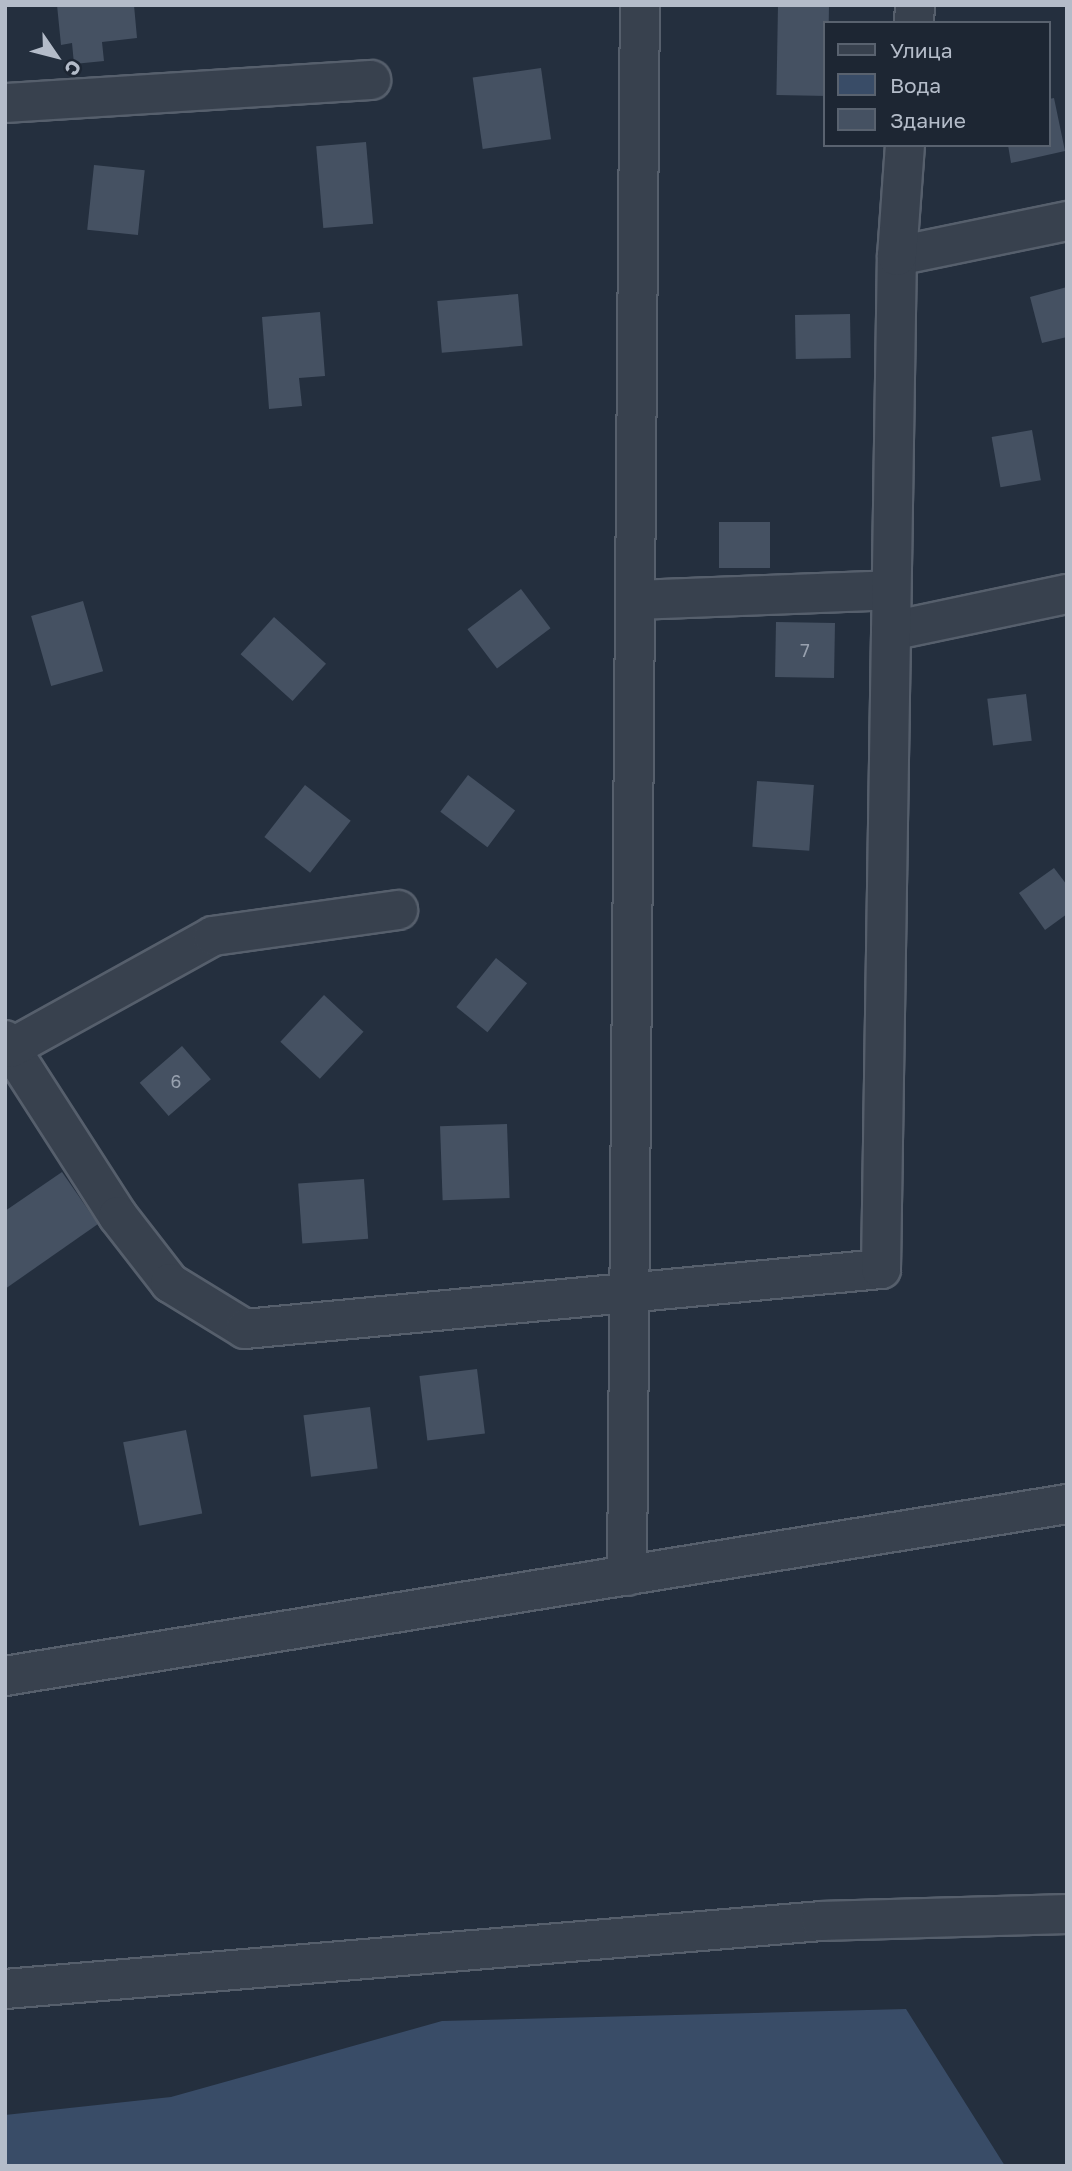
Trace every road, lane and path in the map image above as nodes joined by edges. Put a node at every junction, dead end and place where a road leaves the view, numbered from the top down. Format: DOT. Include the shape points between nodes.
graph roads {
  1 [pos="640,5"];
  2 [pos="371,80"];
  3 [pos="5,103"];
  4 [pos="905,147"];
  5 [pos="1067,221"];
  6 [pos="897,256"];
  7 [pos="891,590"];
  8 [pos="1067,594"];
  9 [pos="635,600"];
  10 [pos="891,631"];
  11 [pos="398,910"];
  12 [pos="8,1044"];
  13 [pos="629,1294"];
  14 [pos="1067,1504"];
  15 [pos="627,1576"];
  16 [pos="5,1676"];
  17 [pos="1067,1914"];
  18 [pos="5,1989"];
  1 -- 9 [label="street"];
  2 -- 3 [label="street"];
  4 -- 6 [label="street"];
  5 -- 6 [label="street"];
  6 -- 7 [label="street"];
  7 -- 9 [label="street"];
  7 -- 10 [label="street"];
  8 -- 10 [label="street"];
  9 -- 13 [label="street"];
  10 -- 13 [label="street" via="881,1269"];
  11 -- 12 [label="street" via="213,936"];
  12 -- 13 [label="street" via="118,1216 170,1283 245,1329"];
  13 -- 15 [label="street"];
  14 -- 15 [label="street"];
  15 -- 16 [label="street"];
  17 -- 18 [label="street" via="821,1921"];
}
